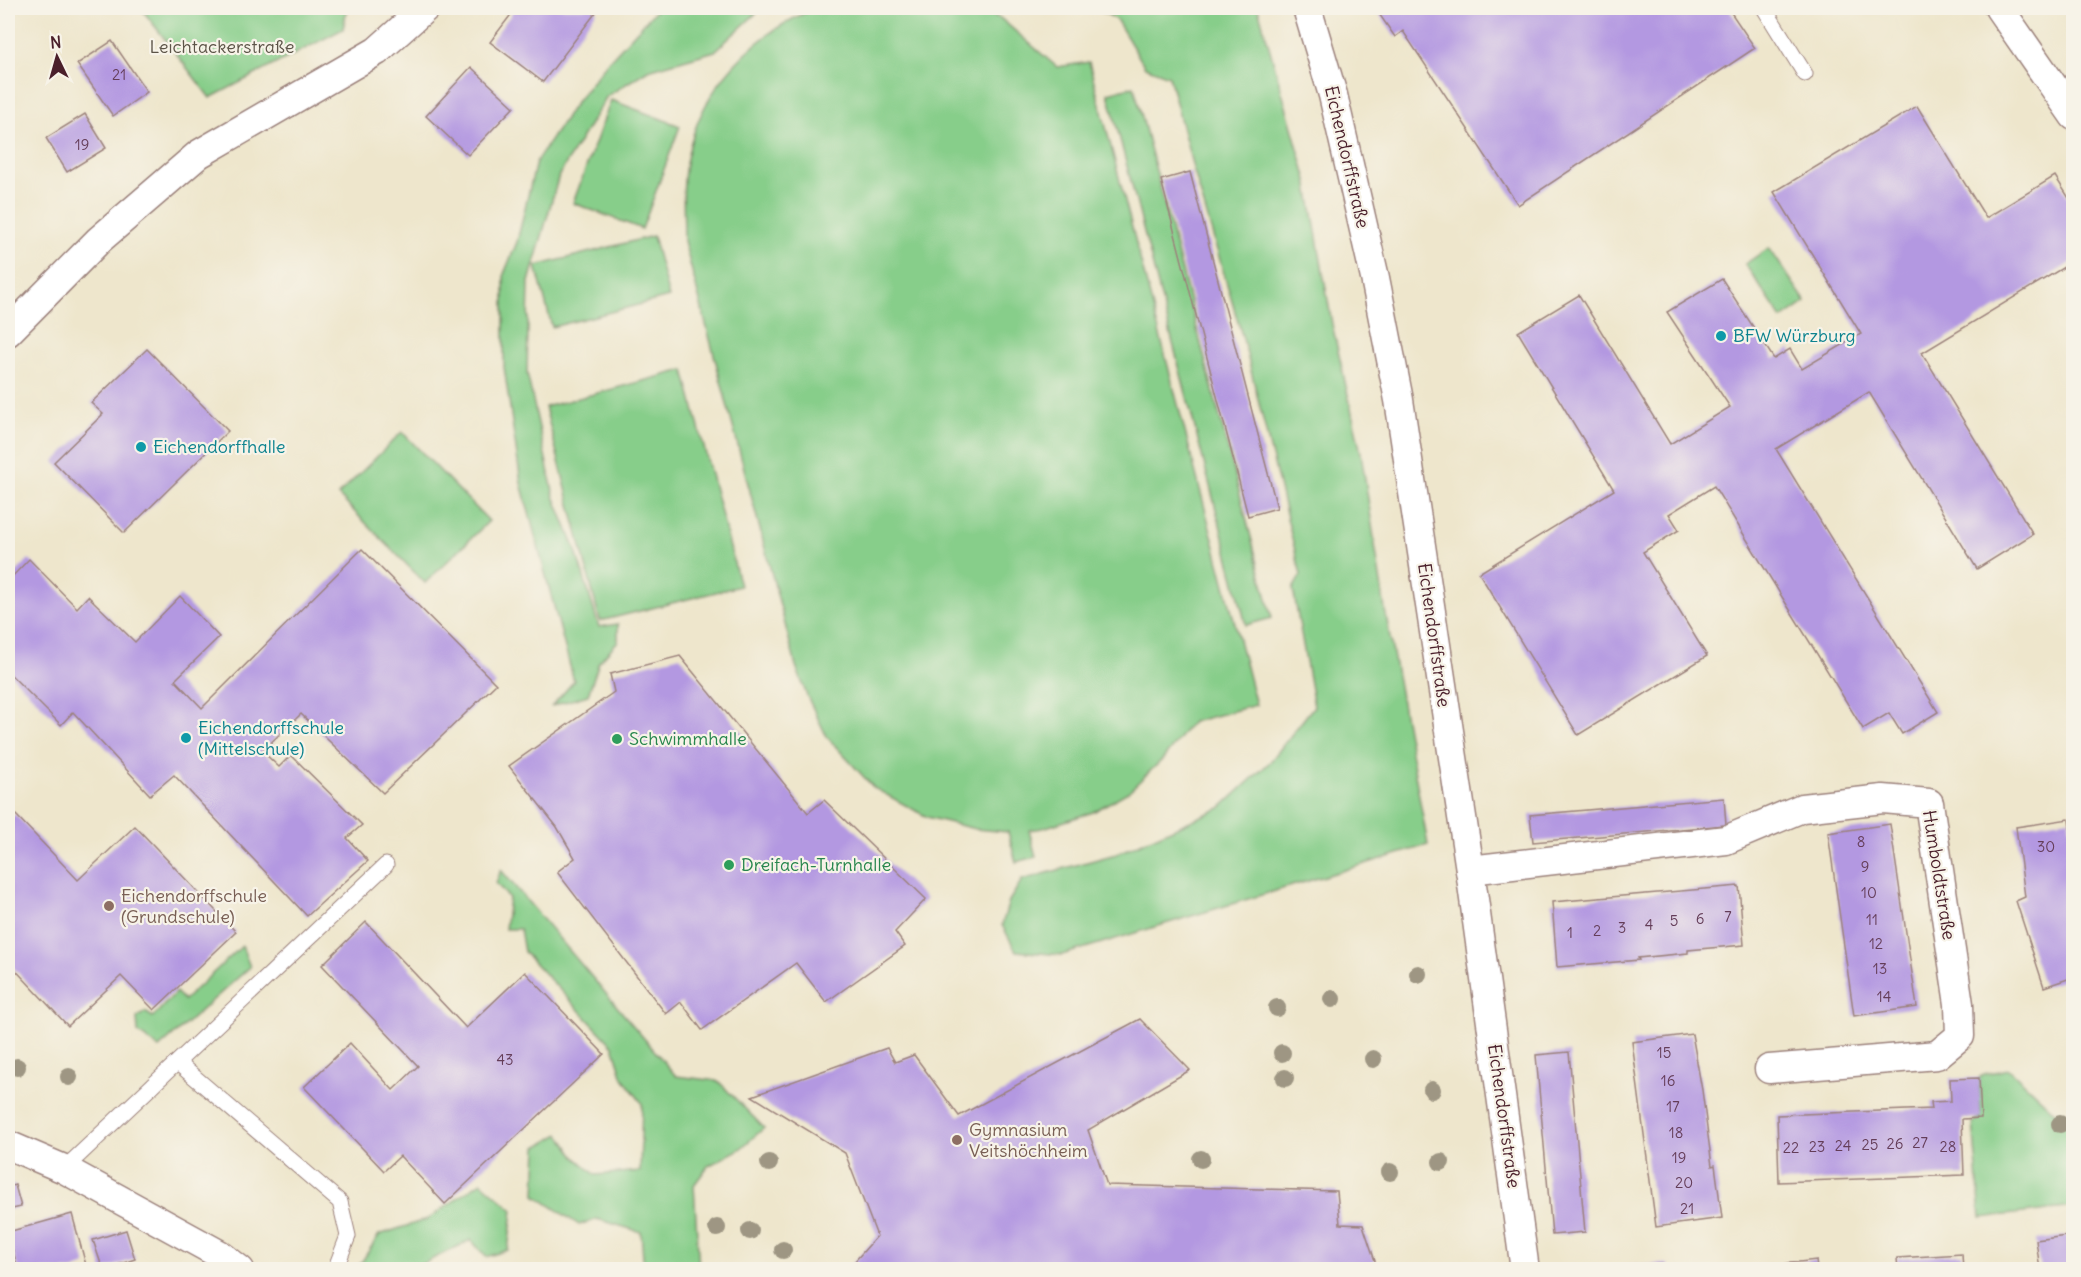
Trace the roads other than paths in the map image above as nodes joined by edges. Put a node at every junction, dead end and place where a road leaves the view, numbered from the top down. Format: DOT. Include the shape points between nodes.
graph roads {
  1 [pos="425,8"];
  2 [pos="1307,8"];
  3 [pos="1764,8"];
  4 [pos="1999,8"];
  5 [pos="1804,74"];
  6 [pos="2073,116"];
  7 [pos="8,332"];
  8 [pos="386,865"];
  9 [pos="1470,870"];
  10 [pos="178,1063"];
  11 [pos="1769,1069"];
  12 [pos="8,1145"];
  13 [pos="64,1169"];
  14 [pos="240,1269"];
  15 [pos="335,1269"];
  16 [pos="1525,1269"];
  1 -- 7 [label="street" via="377,51 199,154 99,240"];
  2 -- 9 [label="street, Eichendorffstraße" via="1333,95 1399,400"];
  3 -- 5 [label="lane"];
  4 -- 6 [label="street"];
  8 -- 10 [label="lane"];
  9 -- 11 [label="street, Humboldtstraße" via="1726,840 1802,808 1883,799 1929,803 1959,1004 1959,1036 1937,1055"];
  9 -- 16 [label="street, Eichendorffstraße"];
  10 -- 13 [label="lane"];
  10 -- 15 [label="lane" via="340,1202 348,1236"];
  12 -- 13 [label="street"];
  13 -- 14 [label="street"];
}
